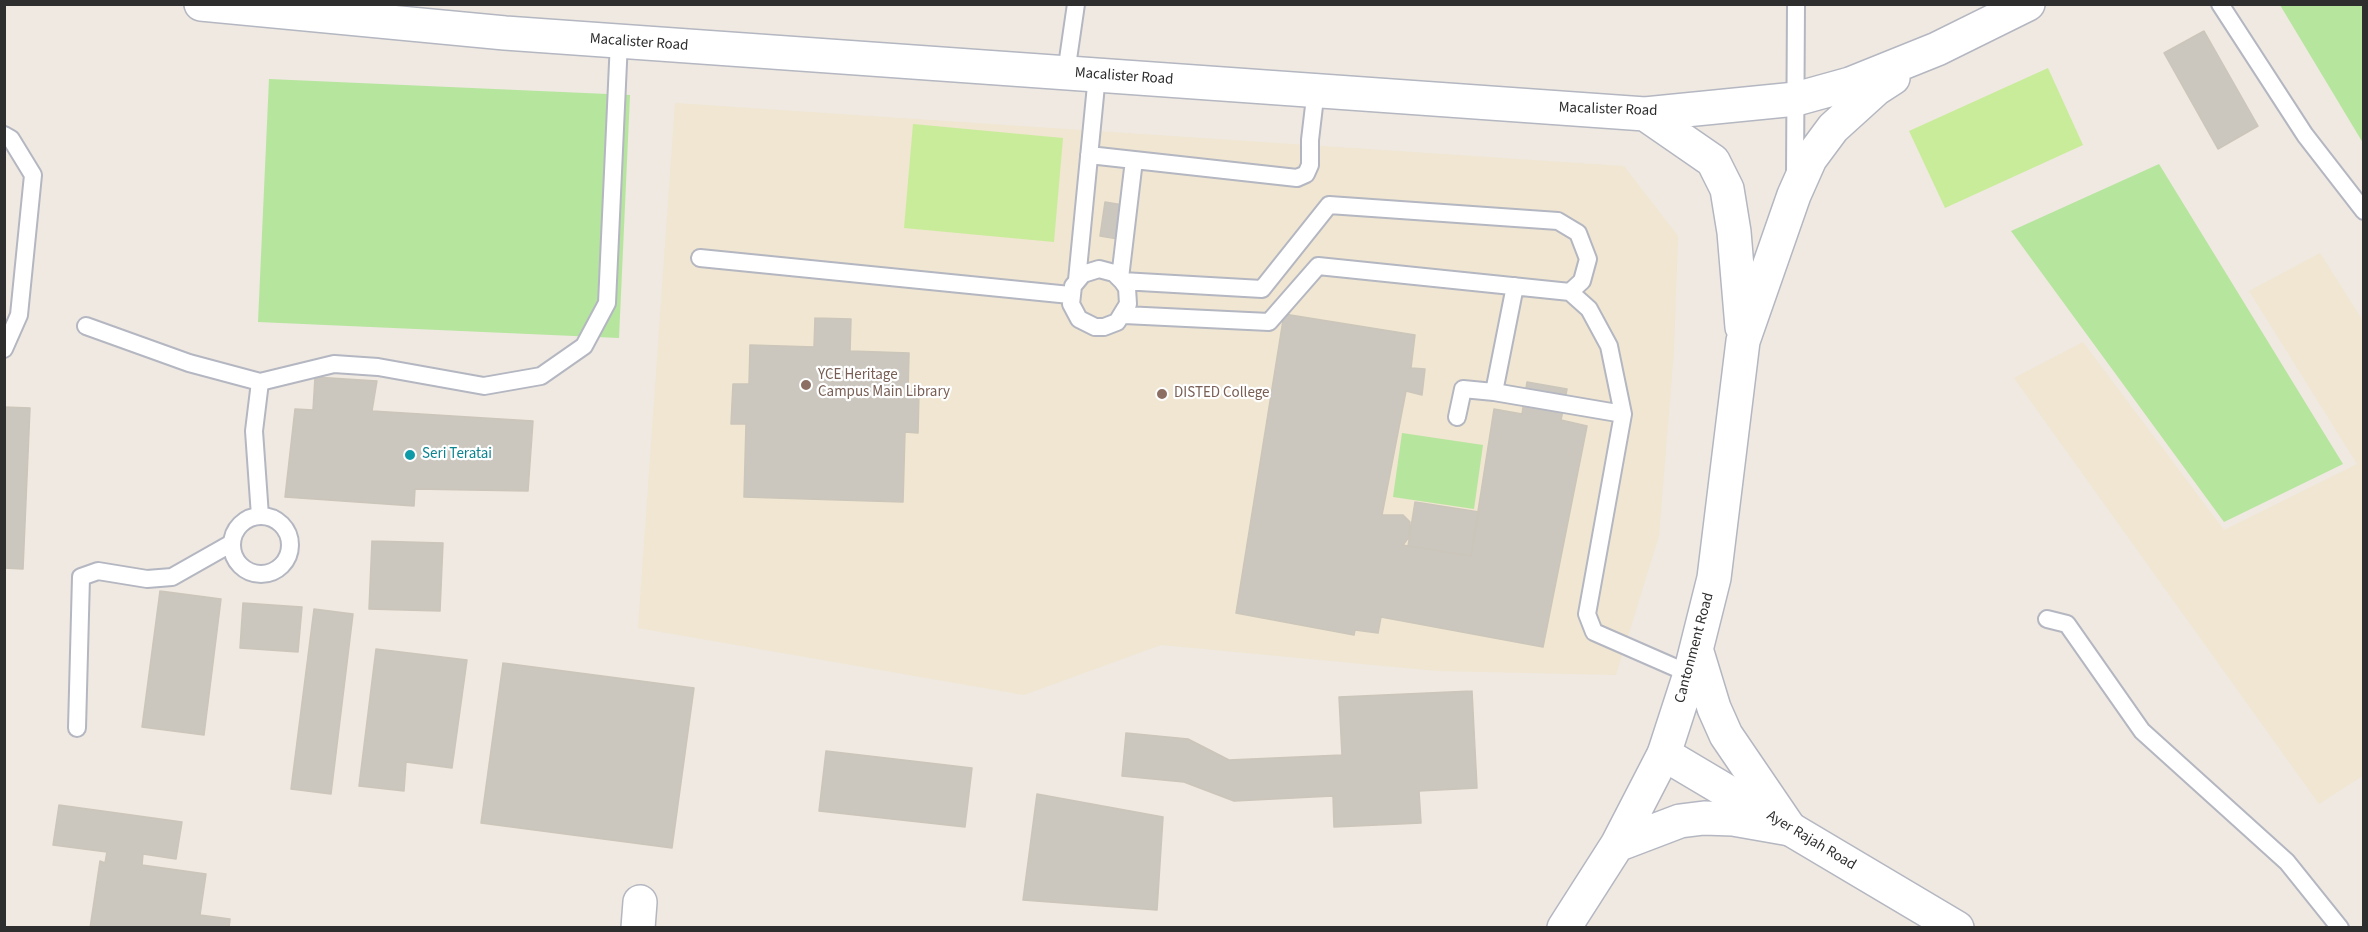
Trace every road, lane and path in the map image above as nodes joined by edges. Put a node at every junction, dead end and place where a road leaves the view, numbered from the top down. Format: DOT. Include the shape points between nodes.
graph roads {
  1 [pos="201,4"];
  2 [pos="1076,4"];
  3 [pos="1796,4"];
  4 [pos="2028,4"];
  5 [pos="2220,4"];
  6 [pos="619,41"];
  7 [pos="1937,49"];
  8 [pos="1081,74"];
  9 [pos="1316,89"];
  10 [pos="1796,99"];
  11 [pos="1645,114"];
  12 [pos="4,135"];
  13 [pos="1089,155"];
  14 [pos="1134,160"];
  15 [pos="1794,195"];
  16 [pos="2364,211"];
  17 [pos="700,258"];
  18 [pos="1121,279"];
  19 [pos="1515,286"];
  20 [pos="1074,287"];
  21 [pos="1570,291"];
  22 [pos="1124,315"];
  23 [pos="86,326"];
  24 [pos="1743,341"];
  25 [pos="4,349"];
  26 [pos="260,381"];
  27 [pos="1494,392"];
  28 [pos="1623,414"];
  29 [pos="1457,417"];
  30 [pos="260,516"];
  31 [pos="232,543"];
  32 [pos="2047,619"];
  33 [pos="1694,663"];
  34 [pos="77,728"];
  35 [pos="1664,754"];
  36 [pos="1791,829"];
  37 [pos="1617,845"];
  38 [pos="1564,927"];
  39 [pos="1957,927"];
  40 [pos="2340,927"];
  1 -- 6 [label="main road, Macalister Road"];
  2 -- 8 [label="lane"];
  3 -- 10 [label="lane"];
  4 -- 7 [label="main road, Macalister Road"];
  5 -- 16 [label="lane" via="2305,135"];
  6 -- 8 [label="main road, Macalister Road"];
  6 -- 26 [label="lane" via="607,303 584,346 541,376 484,386 378,367 334,364"];
  7 -- 10 [label="main road, Macalister Road" via="1850,84"];
  7 -- 15 [label="main road" via="1876,89 1833,128 1810,159"];
  8 -- 9 [label="main road, Macalister Road"];
  8 -- 13 [label="lane"];
  9 -- 11 [label="main road, Macalister Road"];
  9 -- 14 [label="lane" via="1310,165 1306,174 1297,178"];
  10 -- 11 [label="main road, Macalister Road"];
  10 -- 15 [label="lane"];
  11 -- 24 [label="main road" via="1713,161 1727,189"];
  12 -- 25 [label="lane" via="11,138 33,175 19,315"];
  13 -- 14 [label="lane"];
  13 -- 20 [label="lane"];
  14 -- 18 [label="lane"];
  15 -- 24 [label="main road"];
  17 -- 20 [label="lane"];
  18 -- 20 [label="lane" via="1099,269"];
  18 -- 21 [label="lane" via="1262,289 1329,205 1558,221 1578,233 1588,259 1582,281"];
  18 -- 22 [label="lane" via="1129,296"];
  19 -- 21 [label="lane"];
  19 -- 22 [label="lane" via="1318,266 1269,322"];
  19 -- 27 [label="lane"];
  20 -- 22 [label="lane" via="1074,312 1087,324 1104,327"];
  21 -- 28 [label="lane" via="1589,309 1609,346"];
  23 -- 26 [label="lane" via="189,363"];
  24 -- 33 [label="main road, Cantonment Road" via="1714,578"];
  26 -- 30 [label="lane" via="254,431"];
  27 -- 28 [label="lane"];
  27 -- 29 [label="lane" via="1463,390"];
  28 -- 33 [label="lane" via="1587,614 1594,632"];
  30 -- 31 [label="lane" via="238,527"];
  30 -- 31 [label="lane" via="270,517 286,528 290,548 282,565 264,573 245,569 238,562"];
  31 -- 34 [label="lane" via="172,577 147,579 98,571 81,577"];
  32 -- 40 [label="lane" via="2067,624 2142,731 2287,862"];
  33 -- 35 [label="main road, Cantonment Road"];
  33 -- 36 [label="main road" via="1726,735"];
  35 -- 36 [label="main road, Ayer Rajah Road"];
  35 -- 37 [label="main road, Cantonment Road"];
  36 -- 37 [label="main road" via="1704,818 1680,821"];
  36 -- 39 [label="main road, Ayer Rajah Road"];
  37 -- 38 [label="main road, Cantonment Road"];
}
